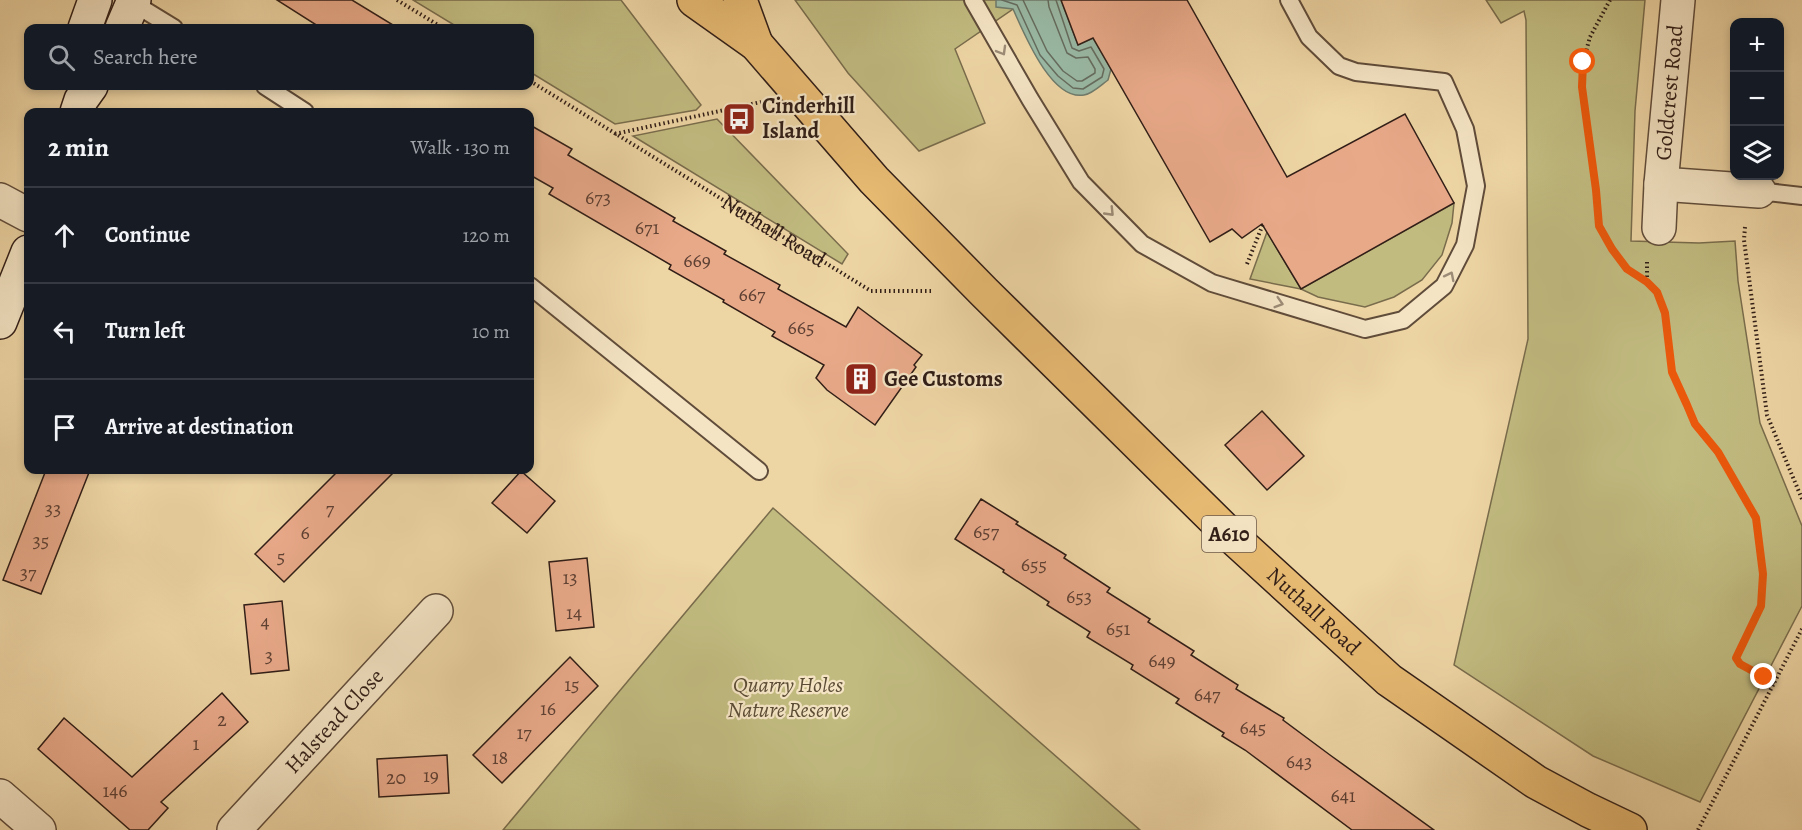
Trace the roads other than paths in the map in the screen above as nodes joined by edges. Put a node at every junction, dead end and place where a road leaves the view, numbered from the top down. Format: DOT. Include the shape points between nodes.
graph roads {
  1 [pos="95,0"];
  2 [pos="694,0"];
  3 [pos="740,0"];
  4 [pos="973,0"];
  5 [pos="1289,0"];
  6 [pos="1678,0"];
  7 [pos="129,10"];
  8 [pos="86,24"];
  9 [pos="164,24"];
  10 [pos="756,44"];
  11 [pos="272,90"];
  12 [pos="299,108"];
  13 [pos="1661,184"];
  14 [pos="1752,191"];
  15 [pos="1802,196"];
  16 [pos="0,200"];
  17 [pos="24,213"];
  18 [pos="1659,228"];
  19 [pos="24,262"];
  20 [pos="534,289"];
  21 [pos="0,322"];
  22 [pos="759,471"];
  23 [pos="436,610"];
  24 [pos="0,796"];
  25 [pos="39,830"];
  26 [pos="234,830"];
  27 [pos="1630,830"];
  1 -- 8 [label="street"];
  2 -- 10 [label="highway, A610"];
  3 -- 10 [label="highway, A610"];
  4 -- 5 [label="lane, one-way" via="1081,182 1142,244 1212,283 1365,329 1403,321 1444,286 1465,245 1476,186 1465,129 1444,82 1356,72 1339,66 1309,37"];
  6 -- 13 [label="street, Goldcrest Road"];
  7 -- 9 [label="lane"];
  10 -- 27 [label="highway, Nuthall Road / A610" via="874,180 984,292 1228,533 1389,680 1536,782"];
  11 -- 12 [label="lane"];
  13 -- 14 [label="street, Goldcrest Road"];
  13 -- 18 [label="street, Goldcrest Road"];
  14 -- 15 [label="lane"];
  16 -- 17 [label="street"];
  19 -- 21 [label="street"];
  20 -- 22 [label="lane"];
  23 -- 26 [label="street, Halstead Close"];
  24 -- 25 [label="street"];
}
